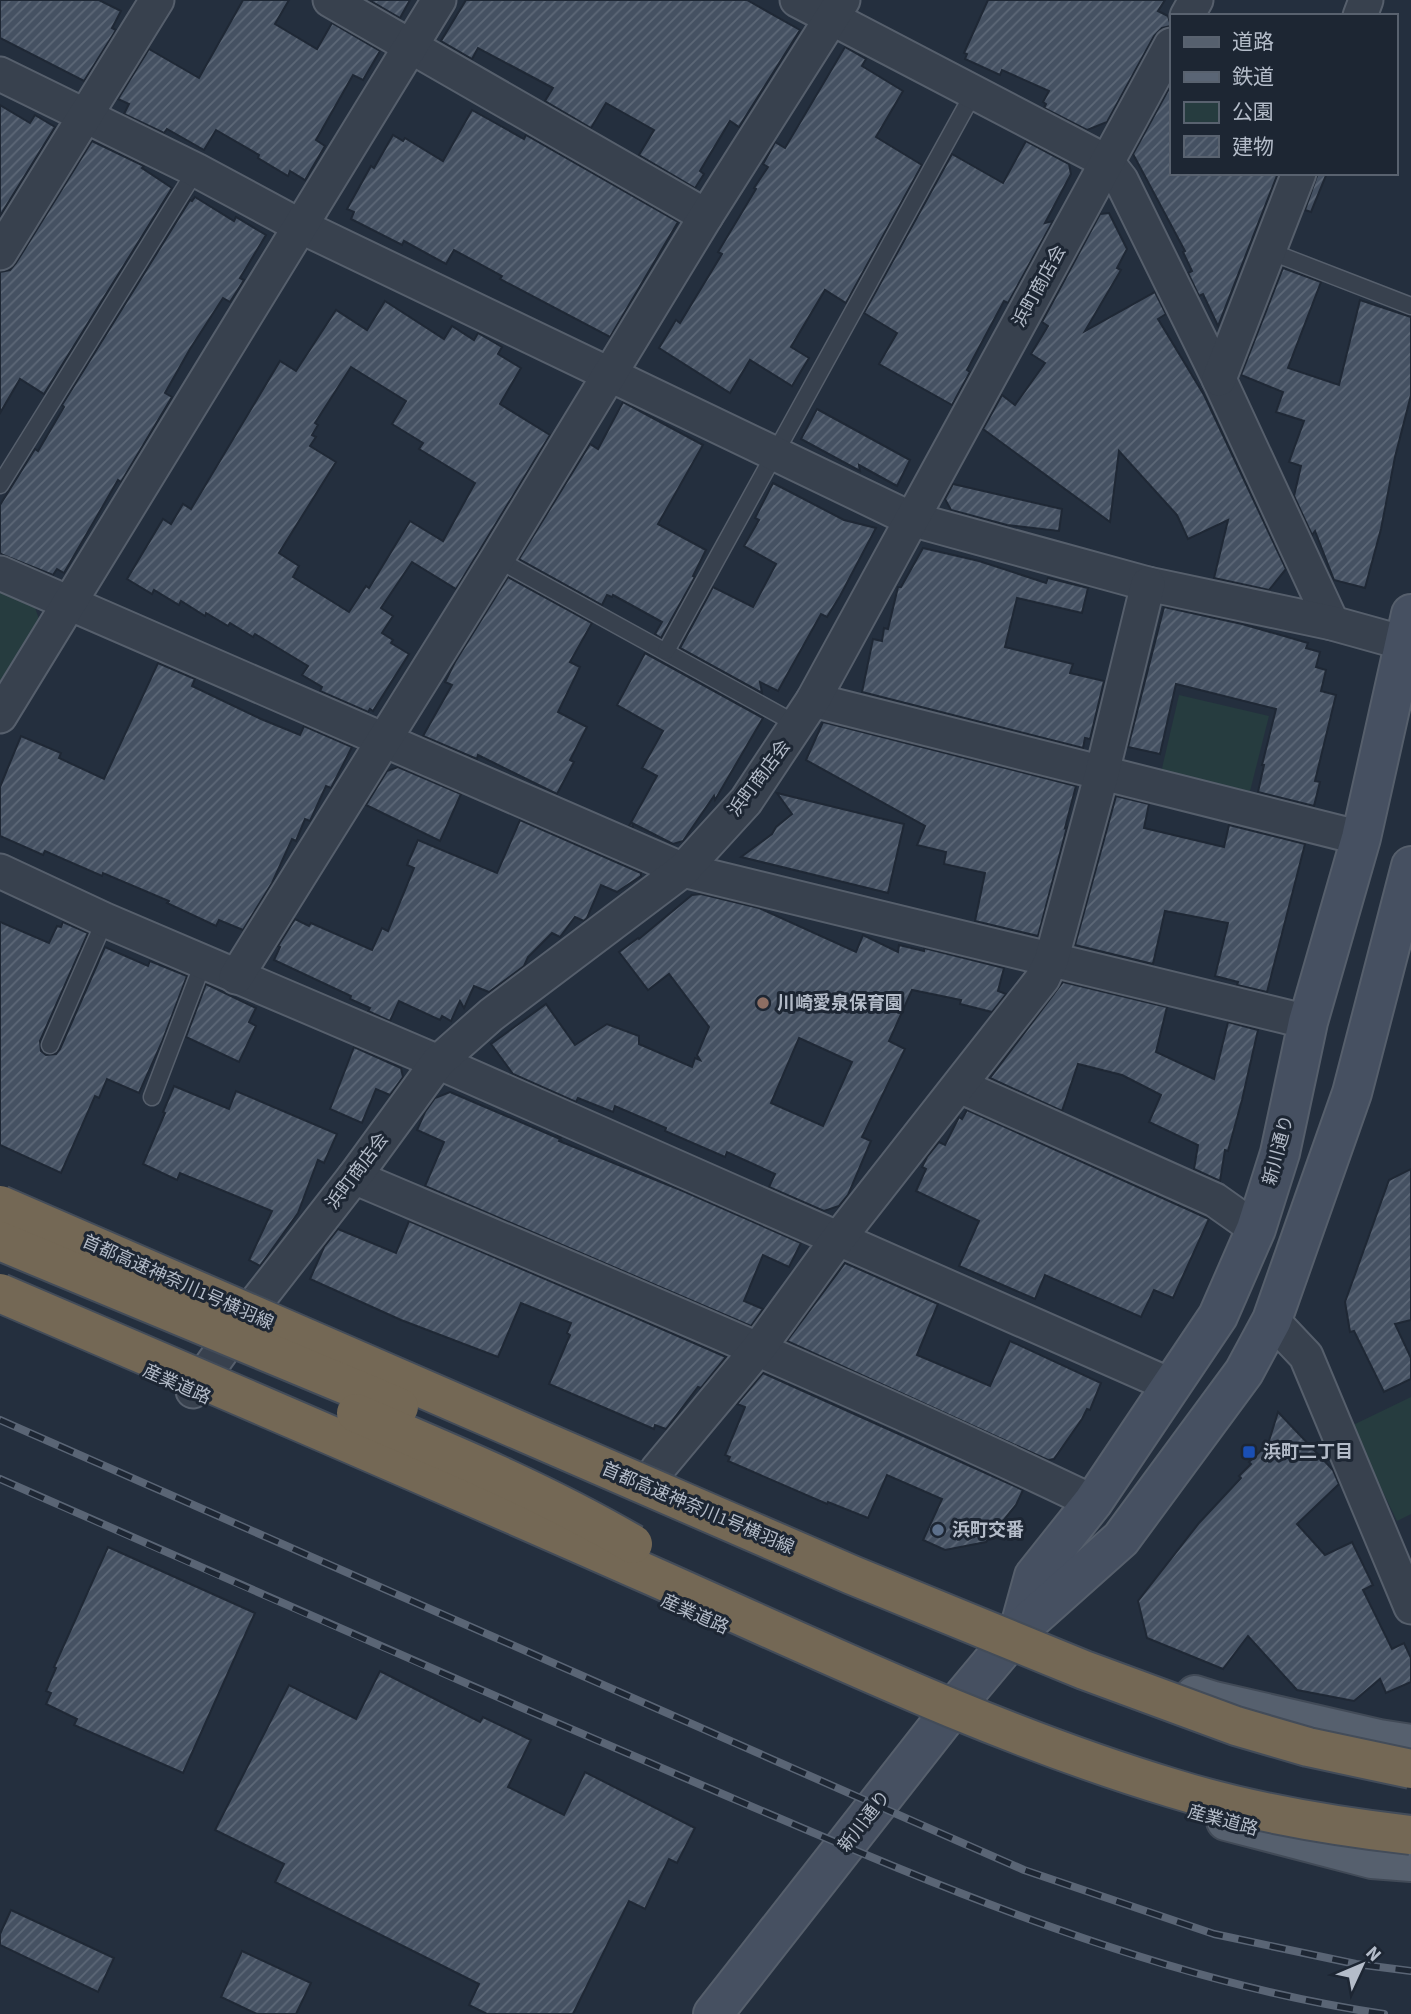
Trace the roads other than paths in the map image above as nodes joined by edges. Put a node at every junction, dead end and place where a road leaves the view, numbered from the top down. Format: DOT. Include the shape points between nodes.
graph roads {
  1 [pos="157,0"];
  2 [pos="330,0"];
  3 [pos="439,0"];
  4 [pos="797,0"];
  5 [pos="838,9"];
  6 [pos="411,46"];
  7 [pos="1170,47"];
  8 [pos="0,74"];
  9 [pos="973,94"];
  10 [pos="84,116"];
  11 [pos="1107,162"];
  12 [pos="196,170"];
  13 [pos="1298,175"];
  14 [pos="706,216"];
  15 [pos="300,226"];
  16 [pos="1269,251"];
  17 [pos="0,253"];
  18 [pos="1411,306"];
  19 [pos="609,373"];
  20 [pos="1219,379"];
  21 [pos="775,456"];
  22 [pos="0,485"];
  23 [pos="911,519"];
  24 [pos="497,559"];
  25 [pos="0,573"];
  26 [pos="1148,584"];
  27 [pos="69,605"];
  28 [pos="1332,623"];
  29 [pos="1409,634"];
  30 [pos="666,651"];
  31 [pos="806,712"];
  32 [pos="0,716"];
  33 [pos="383,740"];
  34 [pos="1102,773"];
  35 [pos="1361,838"];
  36 [pos="1411,866"];
  37 [pos="683,870"];
  38 [pos="0,871"];
  39 [pos="1404,917"];
  40 [pos="105,920"];
  41 [pos="1051,961"];
  42 [pos="203,962"];
  43 [pos="236,977"];
  44 [pos="1308,1022"];
  45 [pos="50,1045"];
  46 [pos="438,1062"];
  47 [pos="960,1086"];
  48 [pos="152,1097"];
  49 [pos="354,1177"];
  50 [pos="0,1190"];
  51 [pos="0,1205"];
  52 [pos="1256,1229"];
  53 [pos="838,1239"];
  54 [pos="0,1241"];
  55 [pos="0,1260"];
  56 [pos="0,1293"];
  57 [pos="258,1300"];
  58 [pos="0,1306"];
  59 [pos="1272,1320"];
  60 [pos="758,1349"];
  61 [pos="1170,1385"];
  62 [pos="193,1391"];
  63 [pos="657,1470"];
  64 [pos="1093,1502"];
  65 [pos="852,1575"];
  66 [pos="1411,1607"];
  67 [pos="1019,1630"];
  68 [pos="792,1638"];
  69 [pos="941,1723"];
  70 [pos="1411,1744"];
  71 [pos="1411,1769"];
  72 [pos="1411,1835"];
  73 [pos="1411,1862"];
  74 [pos="713,2014"];
  1 -- 10 [label="street"];
  2 -- 6 [label="street"];
  3 -- 6 [label="street"];
  4 -- 5 [label="street"];
  5 -- 9 [label="street"];
  5 -- 14 [label="street"];
  6 -- 14 [label="street"];
  6 -- 15 [label="street"];
  7 -- 11 [label="street, 浜町商店会"];
  8 -- 10 [label="street"];
  9 -- 11 [label="street"];
  9 -- 21 [label="lane"];
  10 -- 12 [label="street"];
  10 -- 17 [label="street"];
  11 -- 20 [label="street" via="1121,180"];
  11 -- 23 [label="street, 浜町商店会"];
  12 -- 15 [label="street"];
  12 -- 22 [label="lane"];
  13 -- 16 [label="street"];
  14 -- 19 [label="street"];
  15 -- 19 [label="street"];
  15 -- 27 [label="street"];
  16 -- 18 [label="lane"];
  16 -- 20 [label="street"];
  19 -- 21 [label="street"];
  19 -- 24 [label="street"];
  20 -- 28 [label="street"];
  21 -- 23 [label="street"];
  21 -- 30 [label="lane"];
  23 -- 26 [label="street"];
  23 -- 31 [label="street, 浜町商店会"];
  24 -- 30 [label="lane"];
  24 -- 33 [label="street"];
  25 -- 27 [label="street"];
  26 -- 28 [label="street"];
  26 -- 34 [label="street"];
  27 -- 32 [label="street"];
  27 -- 33 [label="street"];
  28 -- 29 [label="street"];
  29 -- 35 [label="main road, 新川通り"];
  30 -- 31 [label="lane"];
  31 -- 34 [label="street"];
  31 -- 37 [label="street, 浜町商店会" via="746,801"];
  33 -- 37 [label="street"];
  33 -- 43 [label="street"];
  34 -- 35 [label="street"];
  34 -- 41 [label="street"];
  35 -- 44 [label="main road, 新川通り"];
  36 -- 39 [label="main road, 新川通り"];
  37 -- 41 [label="street"];
  37 -- 46 [label="street, 浜町商店会" via="491,1015"];
  38 -- 40 [label="street"];
  39 -- 59 [label="main road, 新川通り" via="1352,1093"];
  40 -- 42 [label="street"];
  40 -- 45 [label="lane"];
  41 -- 44 [label="street"];
  41 -- 47 [label="street" via="1043,978"];
  42 -- 43 [label="street"];
  42 -- 48 [label="lane"];
  43 -- 46 [label="street"];
  44 -- 52 [label="main road, 新川通り" via="1280,1153"];
  46 -- 49 [label="street, 浜町商店会"];
  46 -- 53 [label="street"];
  47 -- 52 [label="street" via="1214,1200"];
  47 -- 53 [label="street"];
  49 -- 57 [label="street, 浜町商店会"];
  49 -- 60 [label="street"];
  50 -- 57 [label="main road"];
  51 -- 65 [label="highway, 首都高速神奈川1号横羽線, bridge"];
  52 -- 61 [label="main road, 新川通り" via="1218,1316"];
  53 -- 60 [label="street"];
  53 -- 61 [label="street"];
  54 -- 65 [label="highway, bridge" via="674,1522"];
  55 -- 68 [label="highway, bridge" via="491,1471 585,1516"];
  56 -- 68 [label="highway, bridge"];
  57 -- 62 [label="street, 浜町商店会"];
  57 -- 63 [label="main road"];
  58 -- 62 [label="main road, 産業道路"];
  59 -- 66 [label="street" via="1306,1356"];
  59 -- 67 [label="main road, 新川通り" via="1244,1372 1121,1539"];
  60 -- 63 [label="street"];
  60 -- 64 [label="street"];
  61 -- 64 [label="main road, 新川通り"];
  62 -- 69 [label="main road, 産業道路"];
  63 -- 67 [label="main road"];
  64 -- 67 [label="main road, 新川通り" via="1034,1576"];
  65 -- 71 [label="highway, 首都高速神奈川1号横羽線, bridge" via="1175,1706 1308,1747"];
  67 -- 69 [label="main road, 新川通り"];
  67 -- 70 [label="main road" via="1214,1702"];
  68 -- 72 [label="highway, bridge" via="985,1720 1174,1789 1264,1811"];
  69 -- 73 [label="main road, 産業道路" via="1170,1806 1372,1859"];
  69 -- 74 [label="main road, 新川通り"];
}
